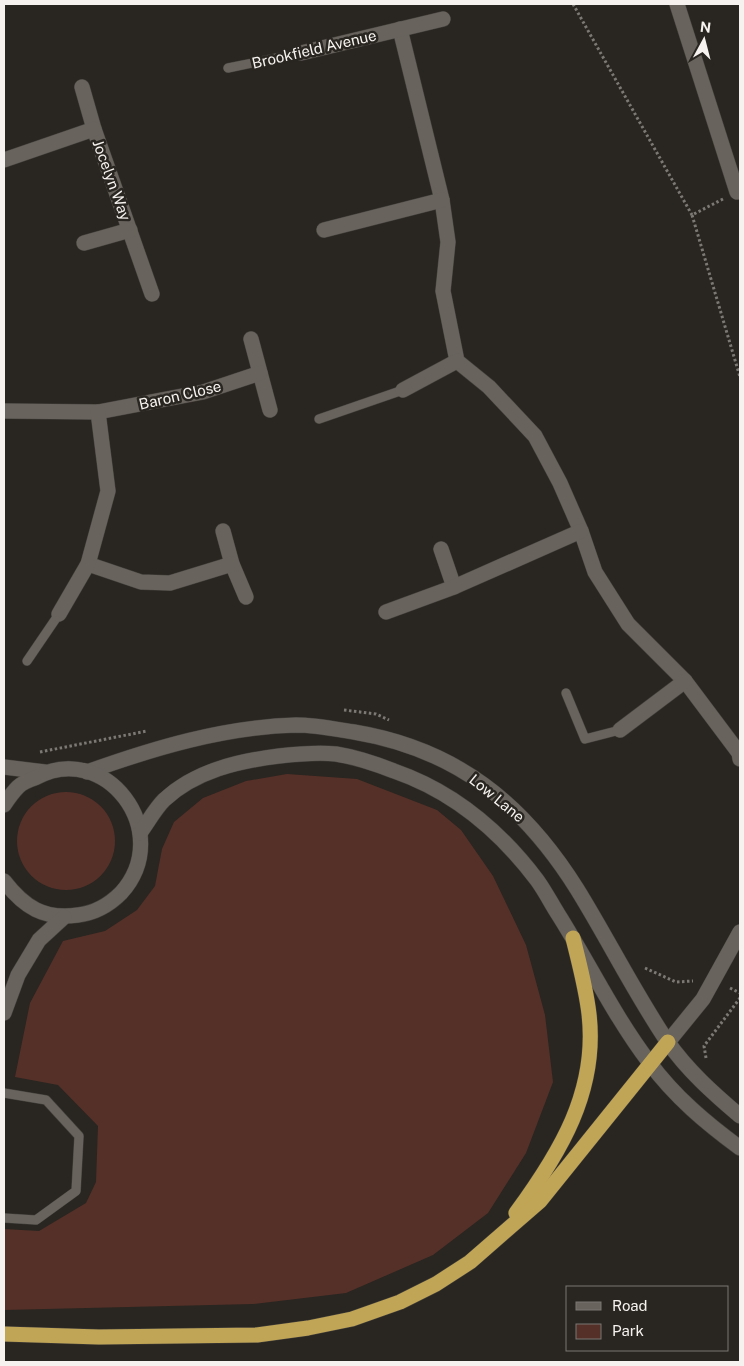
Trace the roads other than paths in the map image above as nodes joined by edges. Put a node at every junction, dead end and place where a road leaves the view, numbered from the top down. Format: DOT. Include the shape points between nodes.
graph roads {
  1 [pos="677,4"];
  2 [pos="444,19"];
  3 [pos="400,29"];
  4 [pos="301,53"];
  5 [pos="228,68"];
  6 [pos="82,87"];
  7 [pos="94,130"];
  8 [pos="4,160"];
  9 [pos="737,192"];
  10 [pos="442,200"];
  11 [pos="130,230"];
  12 [pos="324,230"];
  13 [pos="84,243"];
  14 [pos="152,294"];
  15 [pos="251,339"];
  16 [pos="457,361"];
  17 [pos="260,373"];
  18 [pos="402,390"];
  19 [pos="270,410"];
  20 [pos="4,411"];
  21 [pos="98,412"];
  22 [pos="319,420"];
  23 [pos="223,531"];
  24 [pos="582,532"];
  25 [pos="441,550"];
  26 [pos="88,564"];
  27 [pos="232,564"];
  28 [pos="454,587"];
  29 [pos="246,597"];
  30 [pos="386,612"];
  31 [pos="60,614"];
  32 [pos="27,661"];
  33 [pos="685,680"];
  34 [pos="566,693"];
  35 [pos="620,730"];
  36 [pos="740,759"];
  37 [pos="4,767"];
  38 [pos="45,772"];
  39 [pos="87,772"];
  40 [pos="4,805"];
  41 [pos="140,833"];
  42 [pos="4,881"];
  43 [pos="64,917"];
  44 [pos="740,932"];
  45 [pos="573,938"];
  46 [pos="4,1013"];
  47 [pos="668,1042"];
  48 [pos="650,1063"];
  49 [pos="4,1093"];
  50 [pos="740,1116"];
  51 [pos="740,1148"];
  52 [pos="4,1218"];
  53 [pos="498,1239"];
  54 [pos="4,1334"];
  1 -- 9 [label="street"];
  2 -- 3 [label="street, Brookfield Avenue"];
  3 -- 4 [label="street, Brookfield Avenue"];
  3 -- 10 [label="street"];
  4 -- 5 [label="lane, Brookfield Avenue"];
  6 -- 7 [label="street, Jocelyn Way"];
  7 -- 8 [label="street, Jocelyn Way"];
  7 -- 11 [label="street, Jocelyn Way"];
  10 -- 12 [label="street"];
  10 -- 16 [label="street" via="448,242 444,291"];
  11 -- 13 [label="street, Jocelyn Way"];
  11 -- 14 [label="street, Jocelyn Way"];
  15 -- 17 [label="street"];
  16 -- 18 [label="street"];
  16 -- 24 [label="street" via="489,387 535,436"];
  17 -- 19 [label="street"];
  17 -- 21 [label="street, Baron Close" via="203,392"];
  18 -- 22 [label="lane"];
  20 -- 21 [label="street, Baron Close"];
  21 -- 26 [label="street" via="108,491"];
  23 -- 27 [label="street"];
  24 -- 28 [label="street"];
  24 -- 33 [label="street" via="595,572 628,624"];
  25 -- 28 [label="street"];
  26 -- 27 [label="street" via="141,582 170,583"];
  26 -- 31 [label="street"];
  27 -- 29 [label="street"];
  28 -- 30 [label="street"];
  31 -- 32 [label="lane"];
  33 -- 35 [label="street"];
  33 -- 36 [label="street"];
  34 -- 35 [label="lane" via="585,739"];
  37 -- 38 [label="street"];
  38 -- 39 [label="street" via="66,769"];
  38 -- 40 [label="street" via="19,786"];
  39 -- 41 [label="street" via="106,780 123,794 134,812"];
  39 -- 47 [label="street, Low Lane" via="193,739 252,728 298,725 380,736 442,758 505,801 554,855"];
  41 -- 43 [label="street" via="140,859 130,883 112,902 90,914"];
  41 -- 45 [label="street, Low Lane" via="163,802 184,783 214,770 256,759 336,754 407,775 441,791 471,812 515,853 538,881"];
  42 -- 43 [label="street" via="17,898 39,912"];
  43 -- 46 [label="street" via="39,940 18,975"];
  44 -- 47 [label="street" via="703,999"];
  45 -- 48 [label="street, Low Lane" via="622,1023"];
  45 -- 53 [label="highway" via="589,1015 588,1070 582,1097 555,1156"];
  47 -- 48 [label="highway"];
  47 -- 50 [label="street, Low Lane" via="692,1071"];
  48 -- 51 [label="street, Low Lane" via="675,1094"];
  48 -- 53 [label="highway" via="540,1201"];
  49 -- 52 [label="lane" via="46,1100 79,1136 76,1191 36,1220"];
  53 -- 54 [label="highway" via="463,1267 400,1302 352,1319 308,1328 257,1335 99,1337"];
}
